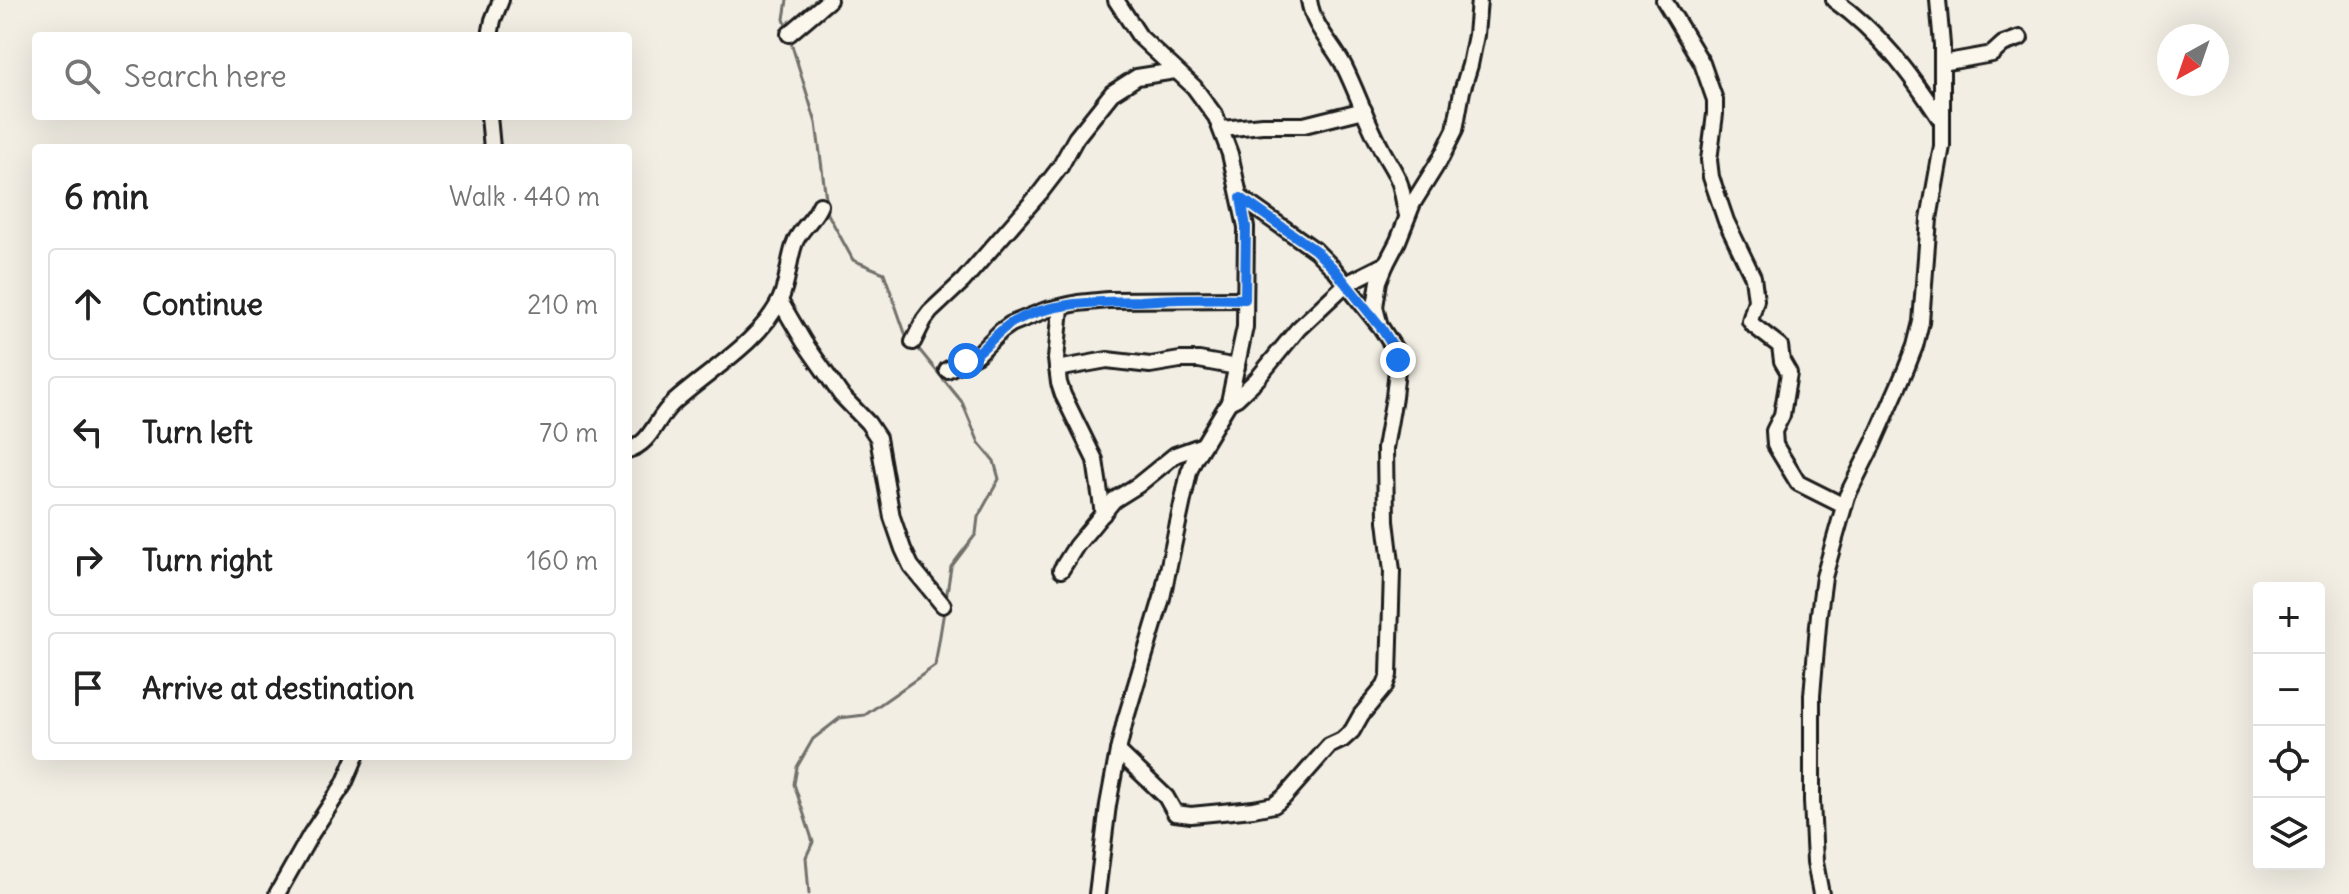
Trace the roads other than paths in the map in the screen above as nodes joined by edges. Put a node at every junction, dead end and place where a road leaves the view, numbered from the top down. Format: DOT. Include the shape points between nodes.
graph roads {
  1 [pos="501,0"];
  2 [pos="829,0"];
  3 [pos="1116,0"];
  4 [pos="1309,0"];
  5 [pos="1479,0"];
  6 [pos="1664,0"];
  7 [pos="1834,0"];
  8 [pos="1938,0"];
  9 [pos="491,32"];
  10 [pos="789,34"];
  11 [pos="2020,38"];
  12 [pos="1942,63"];
  13 [pos="1175,71"];
  14 [pos="1364,110"];
  15 [pos="1941,119"];
  16 [pos="489,120"];
  17 [pos="1222,129"];
  18 [pos="492,144"];
  19 [pos="1241,198"];
  20 [pos="820,205"];
  21 [pos="1407,215"];
  22 [pos="1386,264"];
  23 [pos="1346,284"];
  24 [pos="1245,299"];
  25 [pos="780,301"];
  26 [pos="1061,308"];
  27 [pos="1380,326"];
  28 [pos="913,342"];
  29 [pos="1237,367"];
  30 [pos="1057,369"];
  31 [pos="947,370"];
  32 [pos="1229,402"];
  33 [pos="1203,445"];
  34 [pos="632,449"];
  35 [pos="1844,506"];
  36 [pos="1103,514"];
  37 [pos="1061,570"];
  38 [pos="943,605"];
  39 [pos="1118,751"];
  40 [pos="354,760"];
  41 [pos="277,894"];
  42 [pos="1097,894"];
  43 [pos="1821,894"];
  1 -- 9 [label="street"];
  2 -- 10 [label="street"];
  3 -- 13 [label="street" via="1140,37"];
  4 -- 14 [label="street"];
  5 -- 21 [label="street" via="1455,130"];
  6 -- 35 [label="street" via="1702,63 1715,100 1711,177 1753,277 1756,300 1750,321 1780,346 1789,373 1775,445 1798,483"];
  7 -- 15 [label="street" via="1891,50"];
  8 -- 12 [label="street"];
  11 -- 12 [label="street" via="1992,54"];
  12 -- 15 [label="street"];
  13 -- 17 [label="street" via="1209,105"];
  13 -- 28 [label="street" via="1137,77 1112,93 1040,193 930,312"];
  14 -- 17 [label="street" via="1304,125"];
  14 -- 21 [label="street" via="1396,174"];
  15 -- 35 [label="street" via="1942,146 1915,346"];
  16 -- 18 [label="street"];
  17 -- 19 [label="street"];
  19 -- 23 [label="street" via="1315,250"];
  19 -- 24 [label="street"];
  20 -- 25 [label="street" via="795,242"];
  21 -- 22 [label="street"];
  22 -- 23 [label="street"];
  22 -- 27 [label="street" via="1375,307"];
  23 -- 27 [label="street"];
  23 -- 32 [label="street"];
  24 -- 26 [label="street" via="1108,300"];
  24 -- 29 [label="street"];
  25 -- 34 [label="street" via="740,348 674,402 641,446"];
  25 -- 38 [label="street" via="841,395 878,438 903,549"];
  26 -- 30 [label="street"];
  26 -- 31 [label="street" via="1011,324 978,354"];
  27 -- 39 [label="street" via="1398,360 1385,448 1392,571 1385,686 1352,731 1329,746 1285,796 1269,806 1175,813 1166,797"];
  29 -- 30 [label="street" via="1199,360 1150,365 1107,360"];
  29 -- 32 [label="street"];
  30 -- 36 [label="street" via="1063,395 1095,460"];
  32 -- 33 [label="street"];
  33 -- 36 [label="street" via="1175,455"];
  33 -- 39 [label="street" via="1189,472 1162,598"];
  35 -- 43 [label="street" via="1824,577 1812,695 1813,839"];
  36 -- 37 [label="street"];
  39 -- 42 [label="street"];
  40 -- 41 [label="street"];
}
